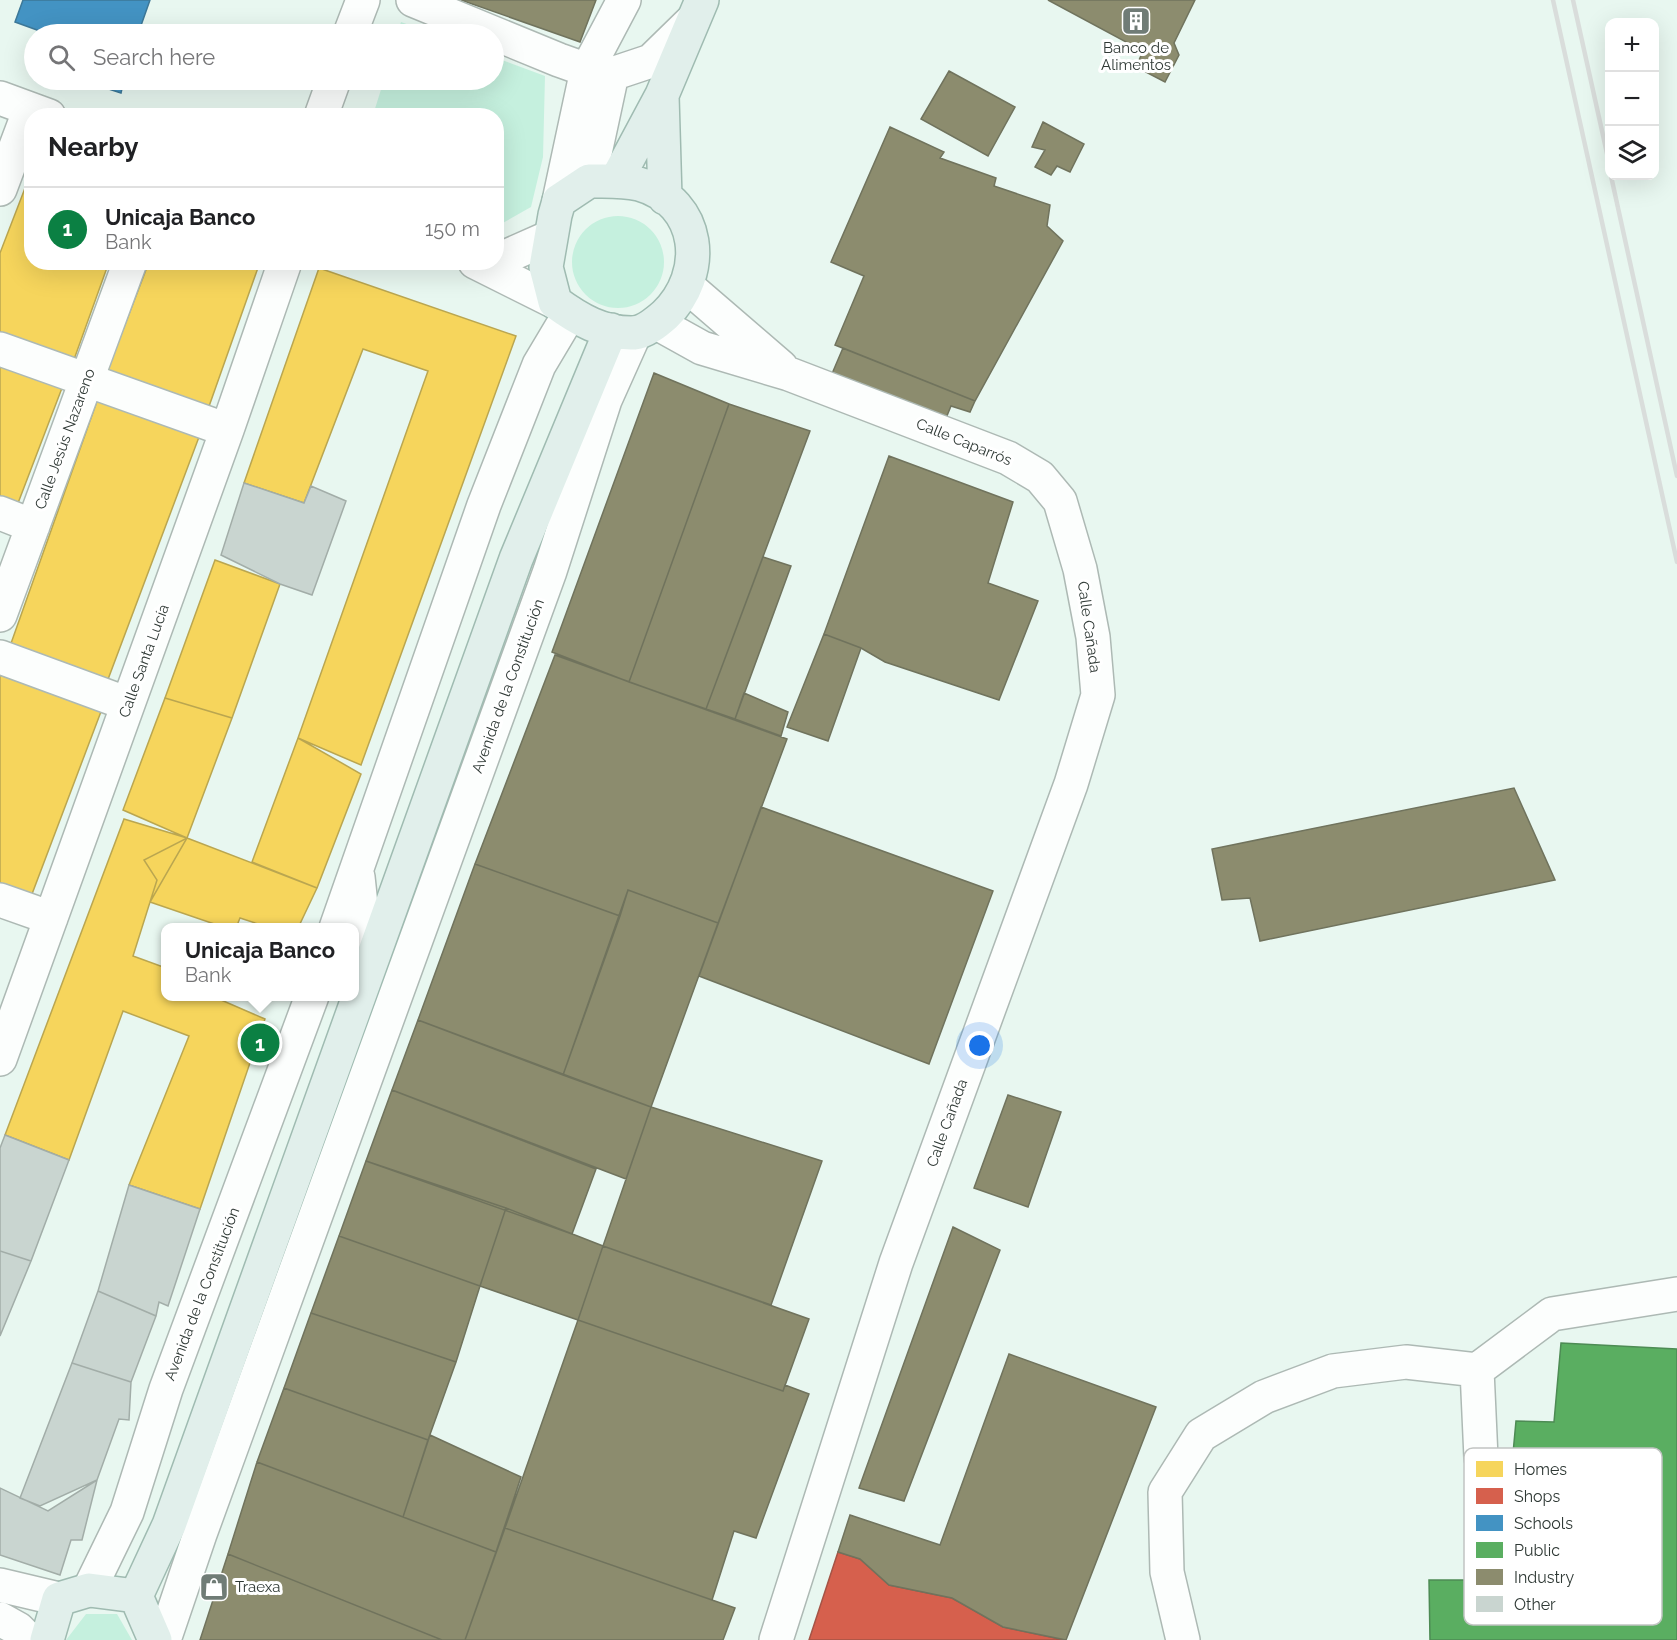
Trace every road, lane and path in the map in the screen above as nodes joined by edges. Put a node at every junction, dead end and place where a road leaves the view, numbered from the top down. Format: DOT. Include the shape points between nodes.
graph roads {
  1 [pos="363,0"];
  2 [pos="413,0"];
  3 [pos="624,0"];
  4 [pos="698,10"];
  5 [pos="354,24"];
  6 [pos="475,24"];
  7 [pos="504,35"];
  8 [pos="600,72"];
  9 [pos="330,90"];
  10 [pos="662,95"];
  11 [pos="0,98"];
  12 [pos="29,108"];
  13 [pos="324,108"];
  14 [pos="24,143"];
  15 [pos="603,181"];
  16 [pos="0,189"];
  17 [pos="665,198"];
  18 [pos="559,201"];
  19 [pos="550,237"];
  20 [pos="504,256"];
  21 [pos="127,270"];
  22 [pos="282,270"];
  23 [pos="500,270"];
  24 [pos="687,286"];
  25 [pos="562,307"];
  26 [pos="634,329"];
  27 [pos="0,349"];
  28 [pos="789,374"];
  29 [pos="86,380"];
  30 [pos="227,430"];
  31 [pos="0,513"];
  32 [pos="33,526"];
  33 [pos="1080,569"];
  34 [pos="0,615"];
  35 [pos="0,657"];
  36 [pos="128,704"];
  37 [pos="412,848"];
  38 [pos="0,900"];
  39 [pos="345,916"];
  40 [pos="51,918"];
  41 [pos="359,934"];
  42 [pos="364,982"];
  43 [pos="359,996"];
  44 [pos="310,1001"];
  45 [pos="357,1001"];
  46 [pos="346,1033"];
  47 [pos="380,1039"];
  48 [pos="0,1059"];
  49 [pos="342,1097"];
  50 [pos="303,1152"];
  51 [pos="335,1162"];
  52 [pos="1677,1294"];
  53 [pos="1477,1370"];
  54 [pos="1481,1448"];
  55 [pos="0,1585"];
  56 [pos="74,1595"];
  57 [pos="136,1596"];
  58 [pos="0,1619"];
  59 [pos="28,1640"];
  60 [pos="47,1640"];
  61 [pos="155,1640"];
  62 [pos="164,1640"];
  63 [pos="776,1640"];
  64 [pos="1183,1640"];
  1 -- 5 [label="street"];
  2 -- 6 [label="street"];
  3 -- 8 [label="street"];
  4 -- 8 [label="street" via="651,61"];
  4 -- 10 [label="main road"];
  7 -- 8 [label="street"];
  8 -- 15 [label="street"];
  8 -- 18 [label="street"];
  9 -- 13 [label="street"];
  10 -- 15 [label="main road"];
  10 -- 17 [label="main road"];
  11 -- 12 [label="street"];
  14 -- 16 [label="street"];
  15 -- 17 [label="main road" via="640,185"];
  15 -- 18 [label="main road"];
  17 -- 24 [label="main road" via="683,216 693,242 695,261"];
  18 -- 19 [label="main road"];
  19 -- 20 [label="street"];
  19 -- 25 [label="main road" via="546,267"];
  21 -- 29 [label="street, Calle Jesús Nazareno"];
  22 -- 30 [label="street, Calle Santa Lucía"];
  23 -- 25 [label="street"];
  24 -- 26 [label="main road" via="676,304"];
  24 -- 28 [label="street, Calle Caparrós"];
  25 -- 26 [label="main road" via="591,326"];
  25 -- 39 [label="street" via="556,332 539,365 484,505 359,863"];
  26 -- 28 [label="street, Calle Caparrós"];
  26 -- 37 [label="main road, Avenida de la Constitución" via="516,559"];
  26 -- 47 [label="street, Avenida de la Constitución" via="605,400 550,571"];
  27 -- 29 [label="street"];
  28 -- 33 [label="street, Calle Caparrós" via="1008,458 1040,477 1060,501"];
  29 -- 30 [label="street"];
  29 -- 32 [label="street, Calle Jesús Nazareno"];
  30 -- 36 [label="street, Calle Santa Lucía"];
  31 -- 32 [label="street"];
  32 -- 34 [label="street, Calle Jesús Nazareno"];
  33 -- 63 [label="street, Calle Cañada" via="1093,637 1098,694 1071,784 896,1263"];
  35 -- 36 [label="street"];
  36 -- 40 [label="street, Calle Santa Lucía"];
  37 -- 39 [label="street, Avenida de la Constitución" via="395,873"];
  37 -- 42 [label="main road, Avenida de la Constitución"];
  38 -- 40 [label="street"];
  40 -- 48 [label="street, Calle Santa Lucía"];
  41 -- 42 [label="street" via="365,942"];
  42 -- 43 [label="main road, Avenida de la Constitución"];
  44 -- 56 [label="street, Avenida de la Constitución" via="166,1389 127,1512"];
  45 -- 46 [label="main road, Avenida de la Constitución"];
  46 -- 49 [label="street, Avenida de la Constitución"];
  46 -- 50 [label="main road, Avenida de la Constitución"];
  47 -- 49 [label="street, Avenida de la Constitución"];
  47 -- 51 [label="street, Avenida de la Constitución"];
  49 -- 50 [label="street, Avenida de la Constitución"];
  49 -- 51 [label="street, Avenida de la Constitución"];
  50 -- 57 [label="main road, Avenida de la Constitución" via="169,1525"];
  51 -- 62 [label="street, Avenida de la Constitución"];
  52 -- 53 [label="street" via="1552,1314"];
  53 -- 54 [label="street"];
  53 -- 64 [label="street" via="1406,1362 1333,1371 1264,1397 1201,1435 1165,1492 1167,1572"];
  55 -- 56 [label="street"];
  56 -- 57 [label="main road"];
  56 -- 60 [label="main road"];
  57 -- 61 [label="main road"];
  58 -- 59 [label="street"];
}
